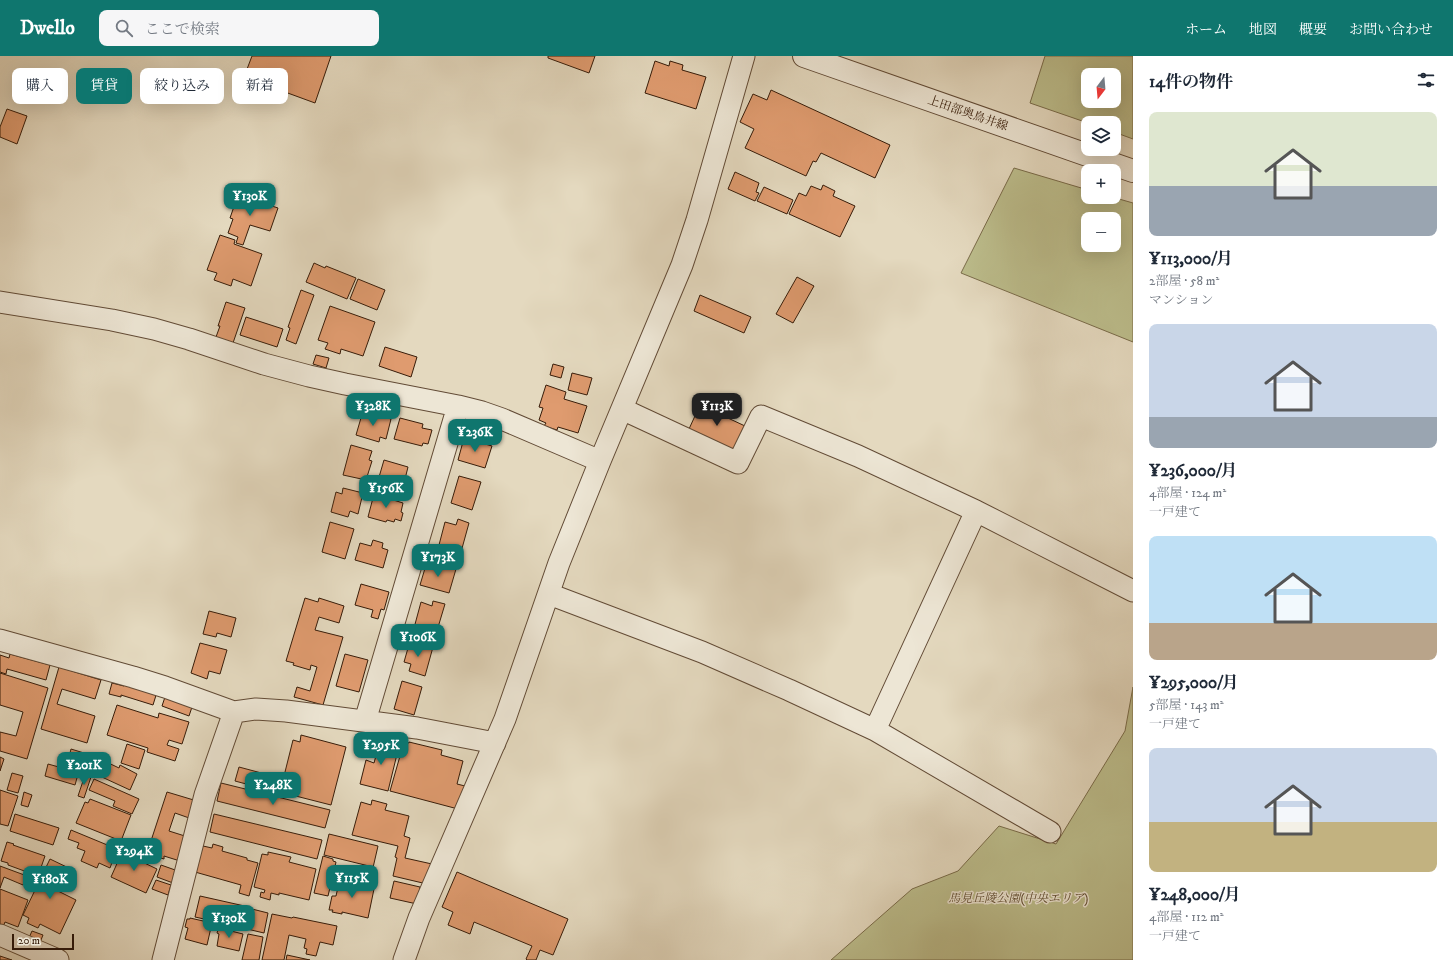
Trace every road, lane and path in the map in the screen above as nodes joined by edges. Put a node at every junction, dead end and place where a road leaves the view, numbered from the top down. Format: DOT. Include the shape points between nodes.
graph roads {
  1 [pos="744,56"];
  2 [pos="804,56"];
  3 [pos="1133,171"];
  4 [pos="0,302"];
  5 [pos="458,406"];
  6 [pos="622,409"];
  7 [pos="600,461"];
  8 [pos="976,511"];
  9 [pos="1133,591"];
  10 [pos="549,594"];
  11 [pos="0,640"];
  12 [pos="234,712"];
  13 [pos="365,721"];
  14 [pos="875,730"];
  15 [pos="495,743"];
  16 [pos="1050,832"];
  17 [pos="0,935"];
  18 [pos="58,960"];
  19 [pos="163,960"];
  20 [pos="404,960"];
  1 -- 6 [label="street" via="682,265"];
  2 -- 3 [label="street, 上田部奥鳥井線"];
  4 -- 5 [label="street" via="154,329 309,376"];
  5 -- 7 [label="street" via="502,419"];
  5 -- 13 [label="street"];
  6 -- 7 [label="street"];
  6 -- 8 [label="street" via="738,463 761,416 858,456"];
  7 -- 10 [label="street" via="559,562"];
  8 -- 9 [label="street"];
  8 -- 14 [label="street"];
  10 -- 14 [label="street" via="702,652"];
  10 -- 15 [label="street" via="516,692"];
  11 -- 12 [label="street" via="133,677"];
  12 -- 13 [label="street" via="256,709 286,711"];
  12 -- 19 [label="street" via="199,815"];
  13 -- 15 [label="street" via="446,732"];
  14 -- 16 [label="street"];
  15 -- 20 [label="street" via="419,918"];
  17 -- 18 [label="street"];
}
